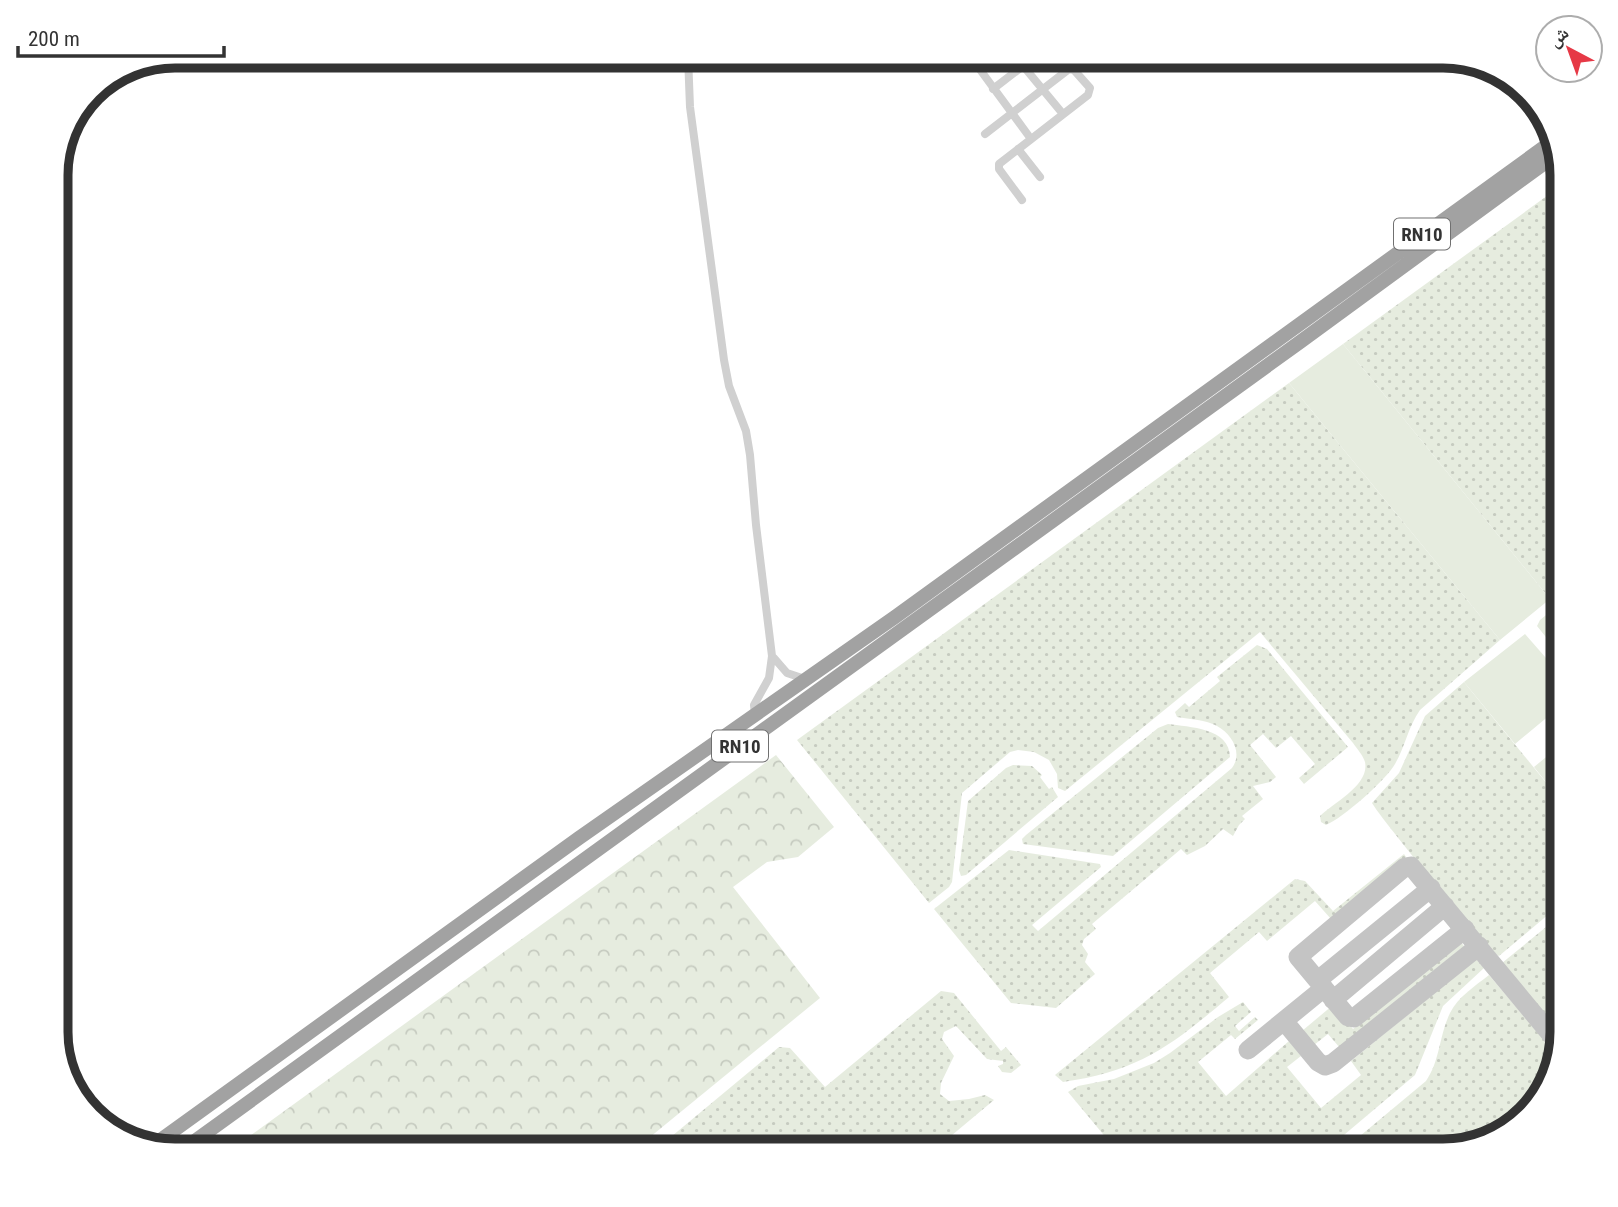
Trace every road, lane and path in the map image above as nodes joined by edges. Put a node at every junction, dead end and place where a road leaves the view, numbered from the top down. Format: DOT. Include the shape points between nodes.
graph roads {
  1 [pos="688,68"];
  2 [pos="978,68"];
  3 [pos="1020,68"];
  4 [pos="1025,68"];
  5 [pos="1072,69"];
  6 [pos="993,89"];
  7 [pos="1043,90"];
  8 [pos="1011,113"];
  9 [pos="1063,114"];
  10 [pos="985,134"];
  11 [pos="1031,138"];
  12 [pos="1545,146"];
  13 [pos="1018,149"];
  14 [pos="1549,160"];
  15 [pos="1040,177"];
  16 [pos="1022,200"];
  17 [pos="1291,329"];
  18 [pos="1300,342"];
  19 [pos="772,656"];
  20 [pos="805,679"];
  21 [pos="755,715"];
  22 [pos="765,728"];
  23 [pos="163,1138"];
  24 [pos="198,1139"];
  1 -- 19 [label="street" via="724,360 750,455"];
  2 -- 6 [label="street"];
  3 -- 6 [label="street"];
  4 -- 7 [label="street"];
  5 -- 7 [label="street"];
  5 -- 9 [label="street" via="1091,92"];
  6 -- 8 [label="street"];
  7 -- 8 [label="street"];
  7 -- 9 [label="street"];
  8 -- 10 [label="street"];
  8 -- 11 [label="street"];
  9 -- 11 [label="street"];
  11 -- 13 [label="street"];
  12 -- 17 [label="highway, RN10"];
  13 -- 15 [label="street"];
  13 -- 16 [label="street" via="998,166"];
  14 -- 18 [label="highway, RN10"];
  17 -- 18 [label="highway"];
  17 -- 20 [label="highway, RN10"];
  18 -- 22 [label="highway, RN10"];
  19 -- 20 [label="street" via="787,674"];
  19 -- 21 [label="street" via="769,678 754,705"];
  20 -- 21 [label="highway, RN10"];
  21 -- 22 [label="highway"];
  21 -- 23 [label="highway, RN10"];
  22 -- 24 [label="highway, RN10"];
}
